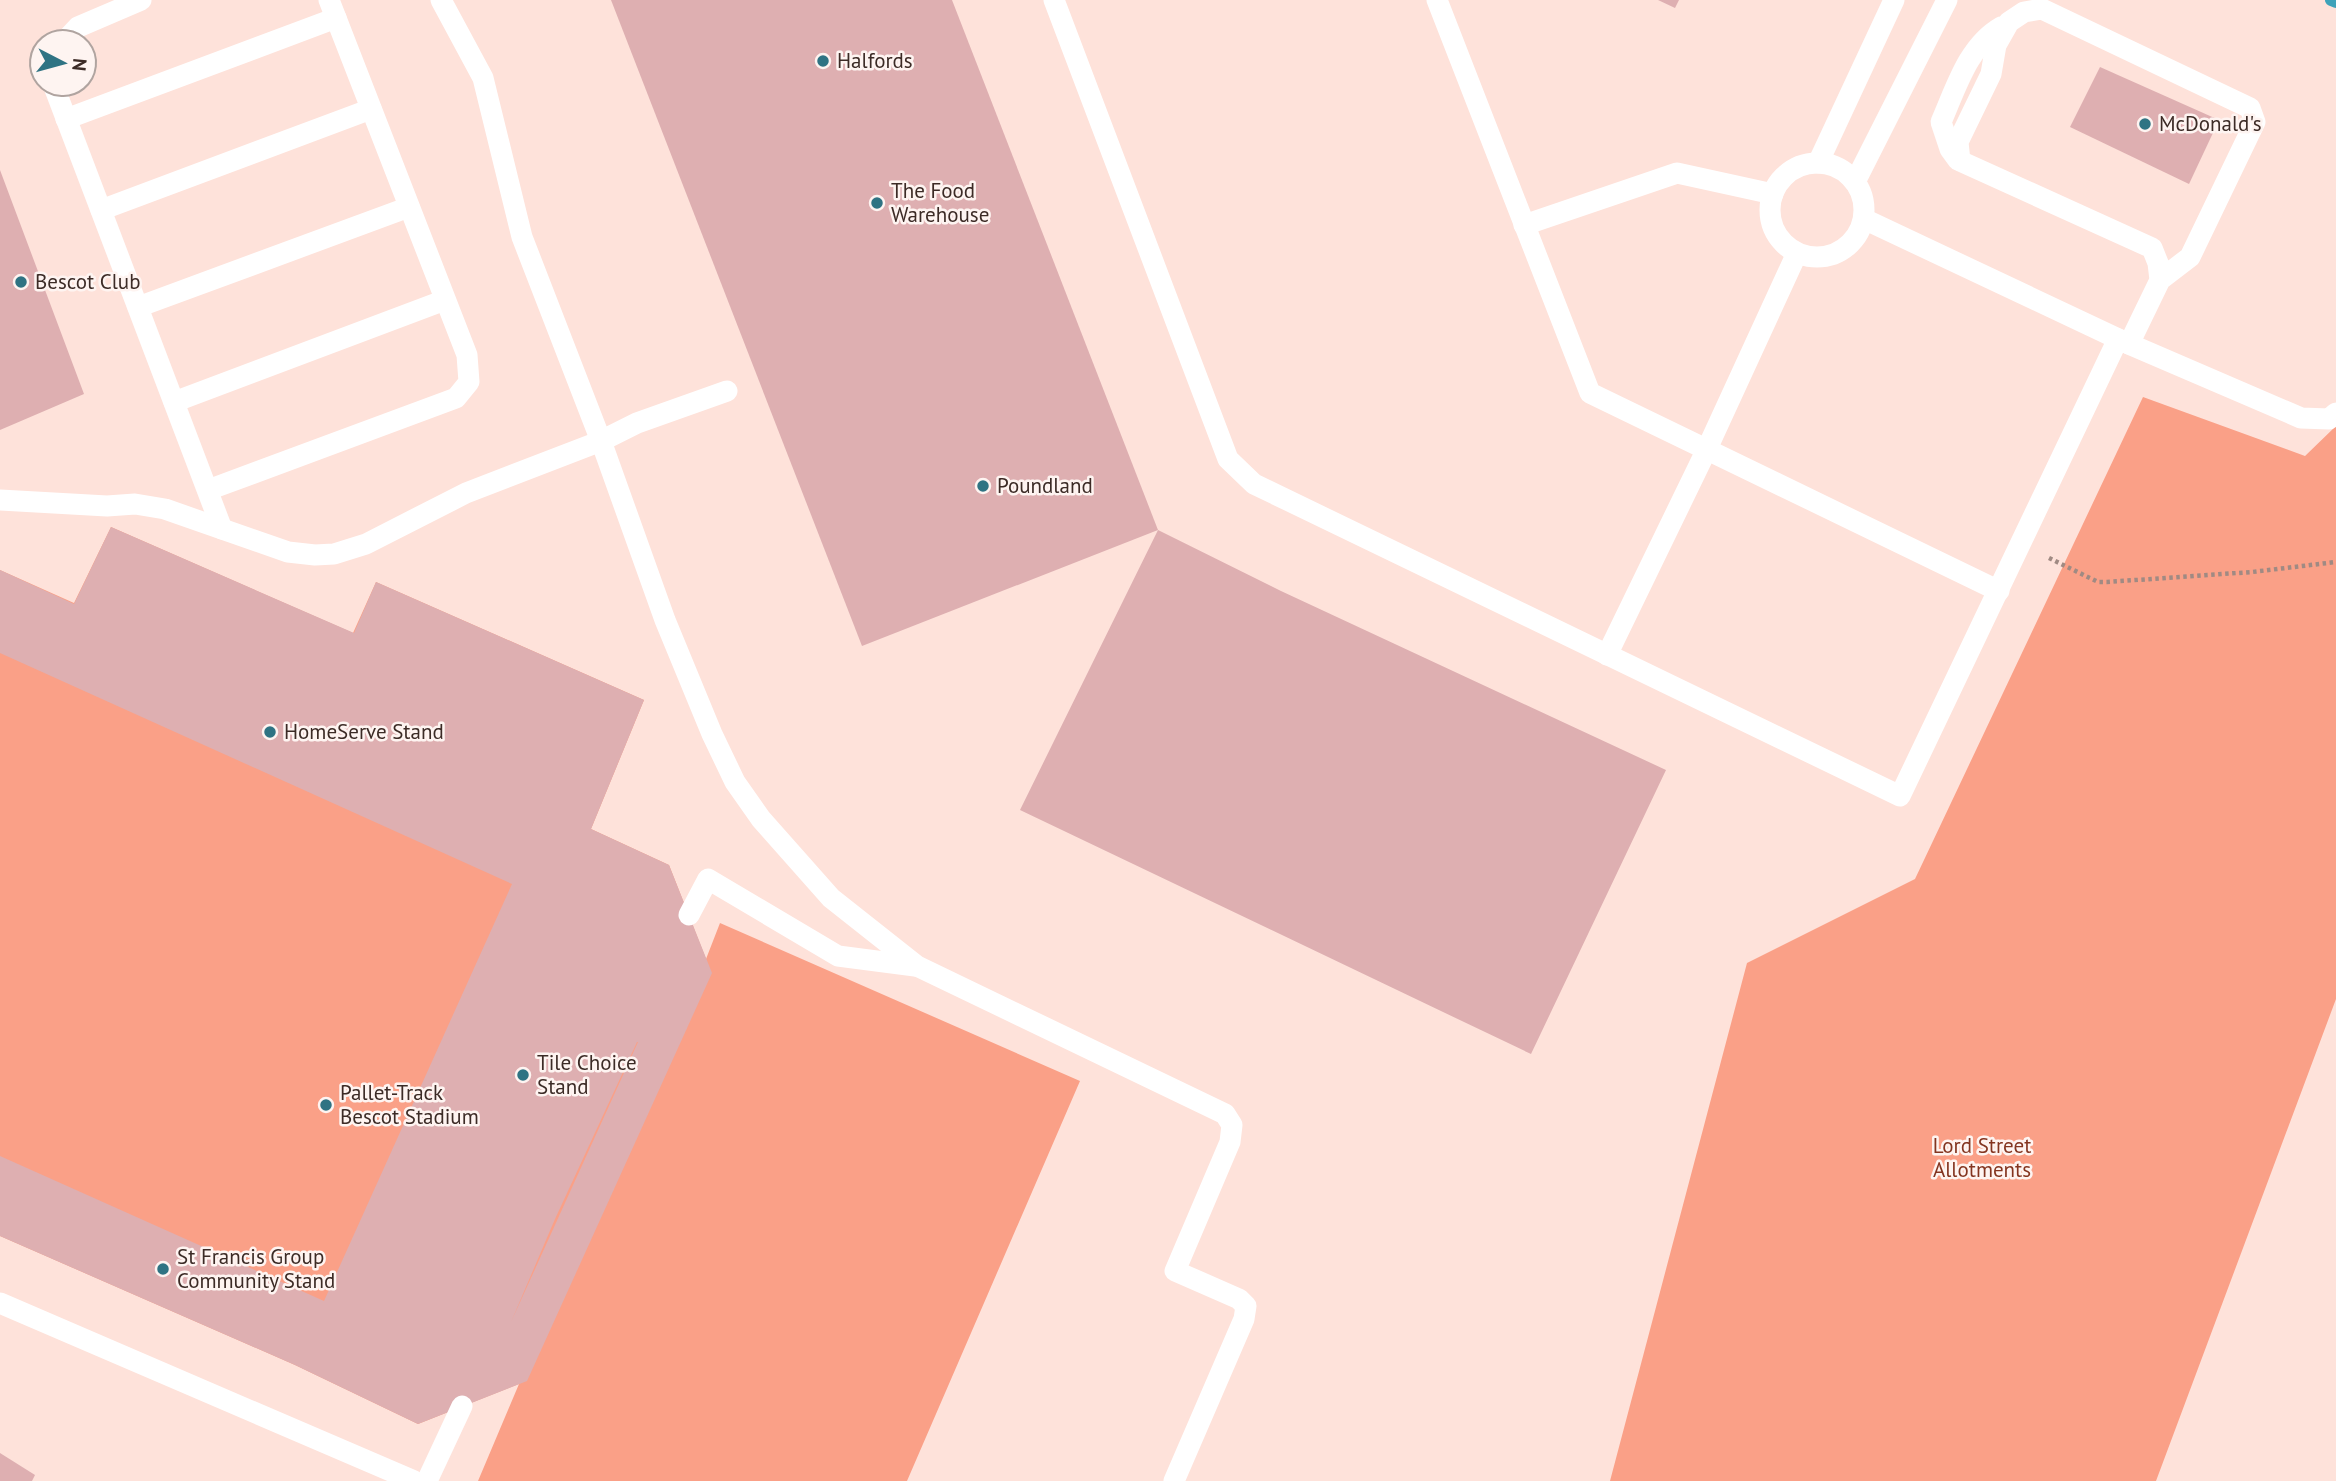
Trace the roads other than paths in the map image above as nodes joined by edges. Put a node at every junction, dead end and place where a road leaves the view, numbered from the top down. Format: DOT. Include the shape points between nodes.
graph roads {
  1 [pos="141,0"];
  2 [pos="441,0"];
  3 [pos="1054,0"];
  4 [pos="1437,0"];
  5 [pos="1894,0"];
  6 [pos="1947,0"];
  7 [pos="332,9"];
  8 [pos="77,28"];
  9 [pos="58,98"];
  10 [pos="371,109"];
  11 [pos="66,119"];
  12 [pos="1818,163"];
  13 [pos="1855,182"];
  14 [pos="1773,194"];
  15 [pos="409,206"];
  16 [pos="101,210"];
  17 [pos="1864,219"];
  18 [pos="1524,225"];
  19 [pos="1797,253"];
  20 [pos="2160,279"];
  21 [pos="445,300"];
  22 [pos="138,307"];
  23 [pos="2124,341"];
  24 [pos="727,391"];
  25 [pos="174,402"];
  26 [pos="2336,414"];
  27 [pos="601,441"];
  28 [pos="1706,451"];
  29 [pos="208,490"];
  30 [pos="0,500"];
  31 [pos="222,529"];
  32 [pos="1999,591"];
  33 [pos="1607,655"];
  34 [pos="688,915"];
  35 [pos="917,966"];
  36 [pos="0,1303"];
  37 [pos="462,1406"];
  38 [pos="414,1481"];
  39 [pos="427,1481"];
  40 [pos="1174,1481"];
  1 -- 8 [label="lane"];
  2 -- 27 [label="lane" via="483,78 522,237"];
  3 -- 33 [label="lane" via="1228,459 1254,484"];
  4 -- 18 [label="lane"];
  5 -- 12 [label="lane"];
  6 -- 13 [label="lane"];
  7 -- 10 [label="lane"];
  7 -- 11 [label="lane"];
  9 -- 11 [label="lane"];
  10 -- 15 [label="lane"];
  10 -- 16 [label="lane"];
  11 -- 16 [label="lane"];
  12 -- 13 [label="lane" via="1832,165"];
  12 -- 14 [label="lane" via="1790,172"];
  13 -- 17 [label="lane"];
  14 -- 18 [label="lane" via="1677,173"];
  14 -- 19 [label="lane" via="1771,222 1776,235"];
  15 -- 21 [label="lane"];
  15 -- 22 [label="lane"];
  16 -- 22 [label="lane"];
  17 -- 19 [label="lane" via="1850,244 1839,252 1825,257"];
  17 -- 23 [label="lane"];
  18 -- 28 [label="lane" via="1590,393"];
  19 -- 28 [label="lane"];
  20 -- 20 [label="lane" via="2152,248 1969,165 1958,142 1991,75 1996,45 2009,22 2024,12 2042,9 2250,108 2255,122 2190,257"];
  20 -- 23 [label="lane"];
  21 -- 25 [label="lane"];
  21 -- 29 [label="lane" via="467,355 469,382 456,398"];
  22 -- 25 [label="lane"];
  23 -- 26 [label="lane" via="2301,418 2329,419"];
  23 -- 32 [label="lane"];
  24 -- 27 [label="lane"];
  25 -- 29 [label="lane"];
  27 -- 31 [label="lane" via="466,492 366,544 334,554 288,552"];
  27 -- 35 [label="lane" via="665,620 735,782 761,819 831,898"];
  28 -- 32 [label="lane"];
  28 -- 33 [label="lane"];
  29 -- 31 [label="lane"];
  30 -- 31 [label="lane" via="135,504"];
  32 -- 33 [label="lane" via="1900,796"];
  34 -- 35 [label="lane" via="708,878 838,956"];
  35 -- 40 [label="lane" via="1225,1114 1232,1125 1230,1142 1175,1272 1238,1299 1245,1306 1244,1319"];
  36 -- 38 [label="lane"];
  37 -- 39 [label="lane"];
}
